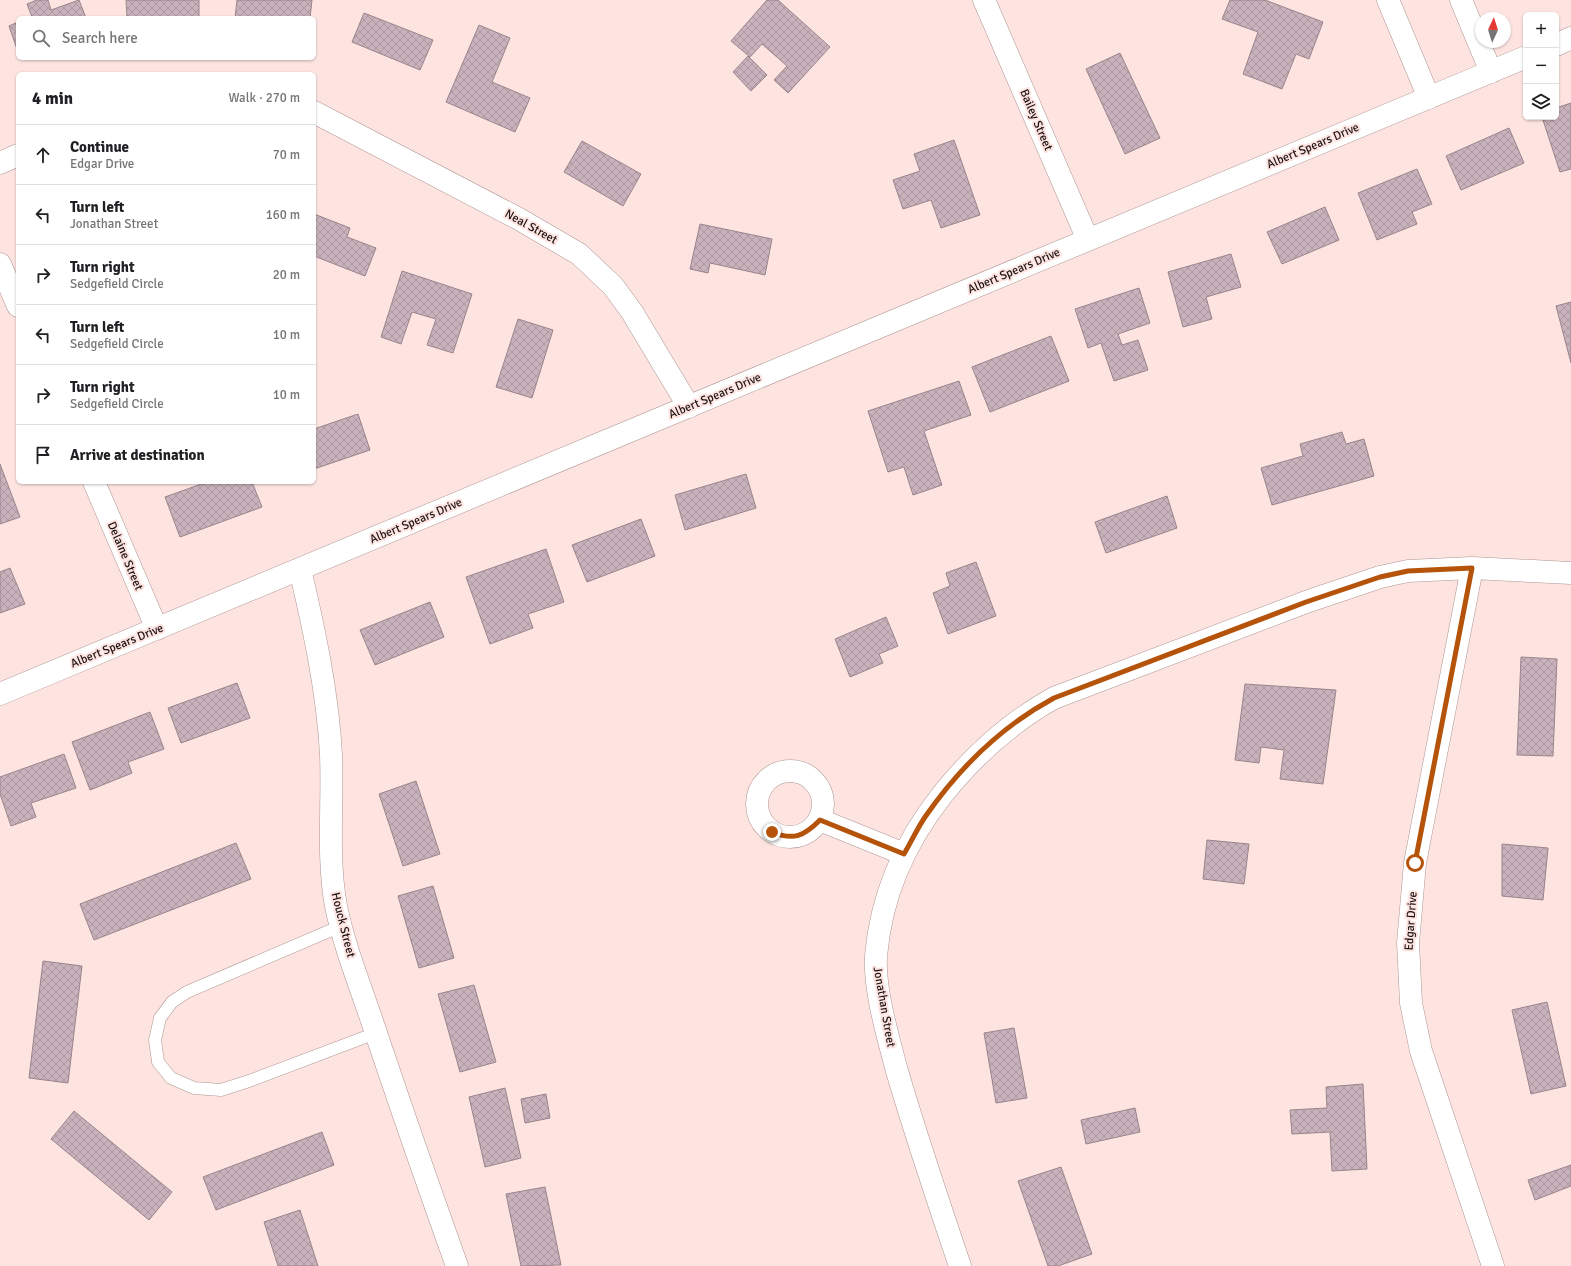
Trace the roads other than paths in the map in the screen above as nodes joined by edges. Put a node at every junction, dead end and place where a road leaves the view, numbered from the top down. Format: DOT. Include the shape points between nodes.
graph roads {
  1 [pos="984,0"];
  2 [pos="1388,0"];
  3 [pos="1461,0"];
  4 [pos="1571,38"];
  5 [pos="1559,44"];
  6 [pos="1523,58"];
  7 [pos="1491,72"];
  8 [pos="1429,98"];
  9 [pos="316,113"];
  10 [pos="16,156"];
  11 [pos="0,163"];
  12 [pos="1088,240"];
  13 [pos="0,264"];
  14 [pos="16,301"];
  15 [pos="689,407"];
  16 [pos="95,484"];
  17 [pos="1472,568"];
  18 [pos="300,570"];
  19 [pos="1571,573"];
  20 [pos="157,629"];
  21 [pos="0,694"];
  22 [pos="820,820"];
  23 [pos="904,854"];
  24 [pos="341,926"];
  25 [pos="376,1033"];
  26 [pos="457,1266"];
  27 [pos="960,1266"];
  28 [pos="1493,1266"];
  1 -- 12 [label="street, Bailey Street"];
  2 -- 8 [label="street"];
  3 -- 7 [label="street"];
  4 -- 5 [label="street"];
  6 -- 7 [label="street, Albert Spears Drive"];
  7 -- 8 [label="street, Albert Spears Drive"];
  8 -- 12 [label="street, Albert Spears Drive"];
  9 -- 15 [label="street, Neal Street" via="519,219 579,254 613,286 632,312"];
  10 -- 11 [label="street"];
  12 -- 15 [label="street, Albert Spears Drive"];
  13 -- 14 [label="street"];
  15 -- 18 [label="street, Albert Spears Drive"];
  16 -- 20 [label="street, Delaine Street"];
  17 -- 19 [label="street, Jonathan Street"];
  17 -- 23 [label="street, Jonathan Street" via="1408,571 1380,577 1306,602 1054,698 1029,712 985,746 925,817"];
  17 -- 28 [label="street, Edgar Drive" via="1415,863 1408,943 1411,1003 1421,1051"];
  18 -- 20 [label="street, Albert Spears Drive"];
  18 -- 24 [label="street, Houck Street" via="313,625 328,722 331,754 332,870"];
  20 -- 21 [label="street, Albert Spears Drive"];
  22 -- 23 [label="street"];
  23 -- 27 [label="street, Jonathan Street" via="888,892 880,923 876,957 879,988 886,1033 914,1129"];
  24 -- 25 [label="street, Houck Street"];
  24 -- 25 [label="lane" via="187,992 172,1002 160,1018 155,1040 158,1062 171,1078 194,1088 221,1090"];
  25 -- 26 [label="street, Houck Street"];
}
